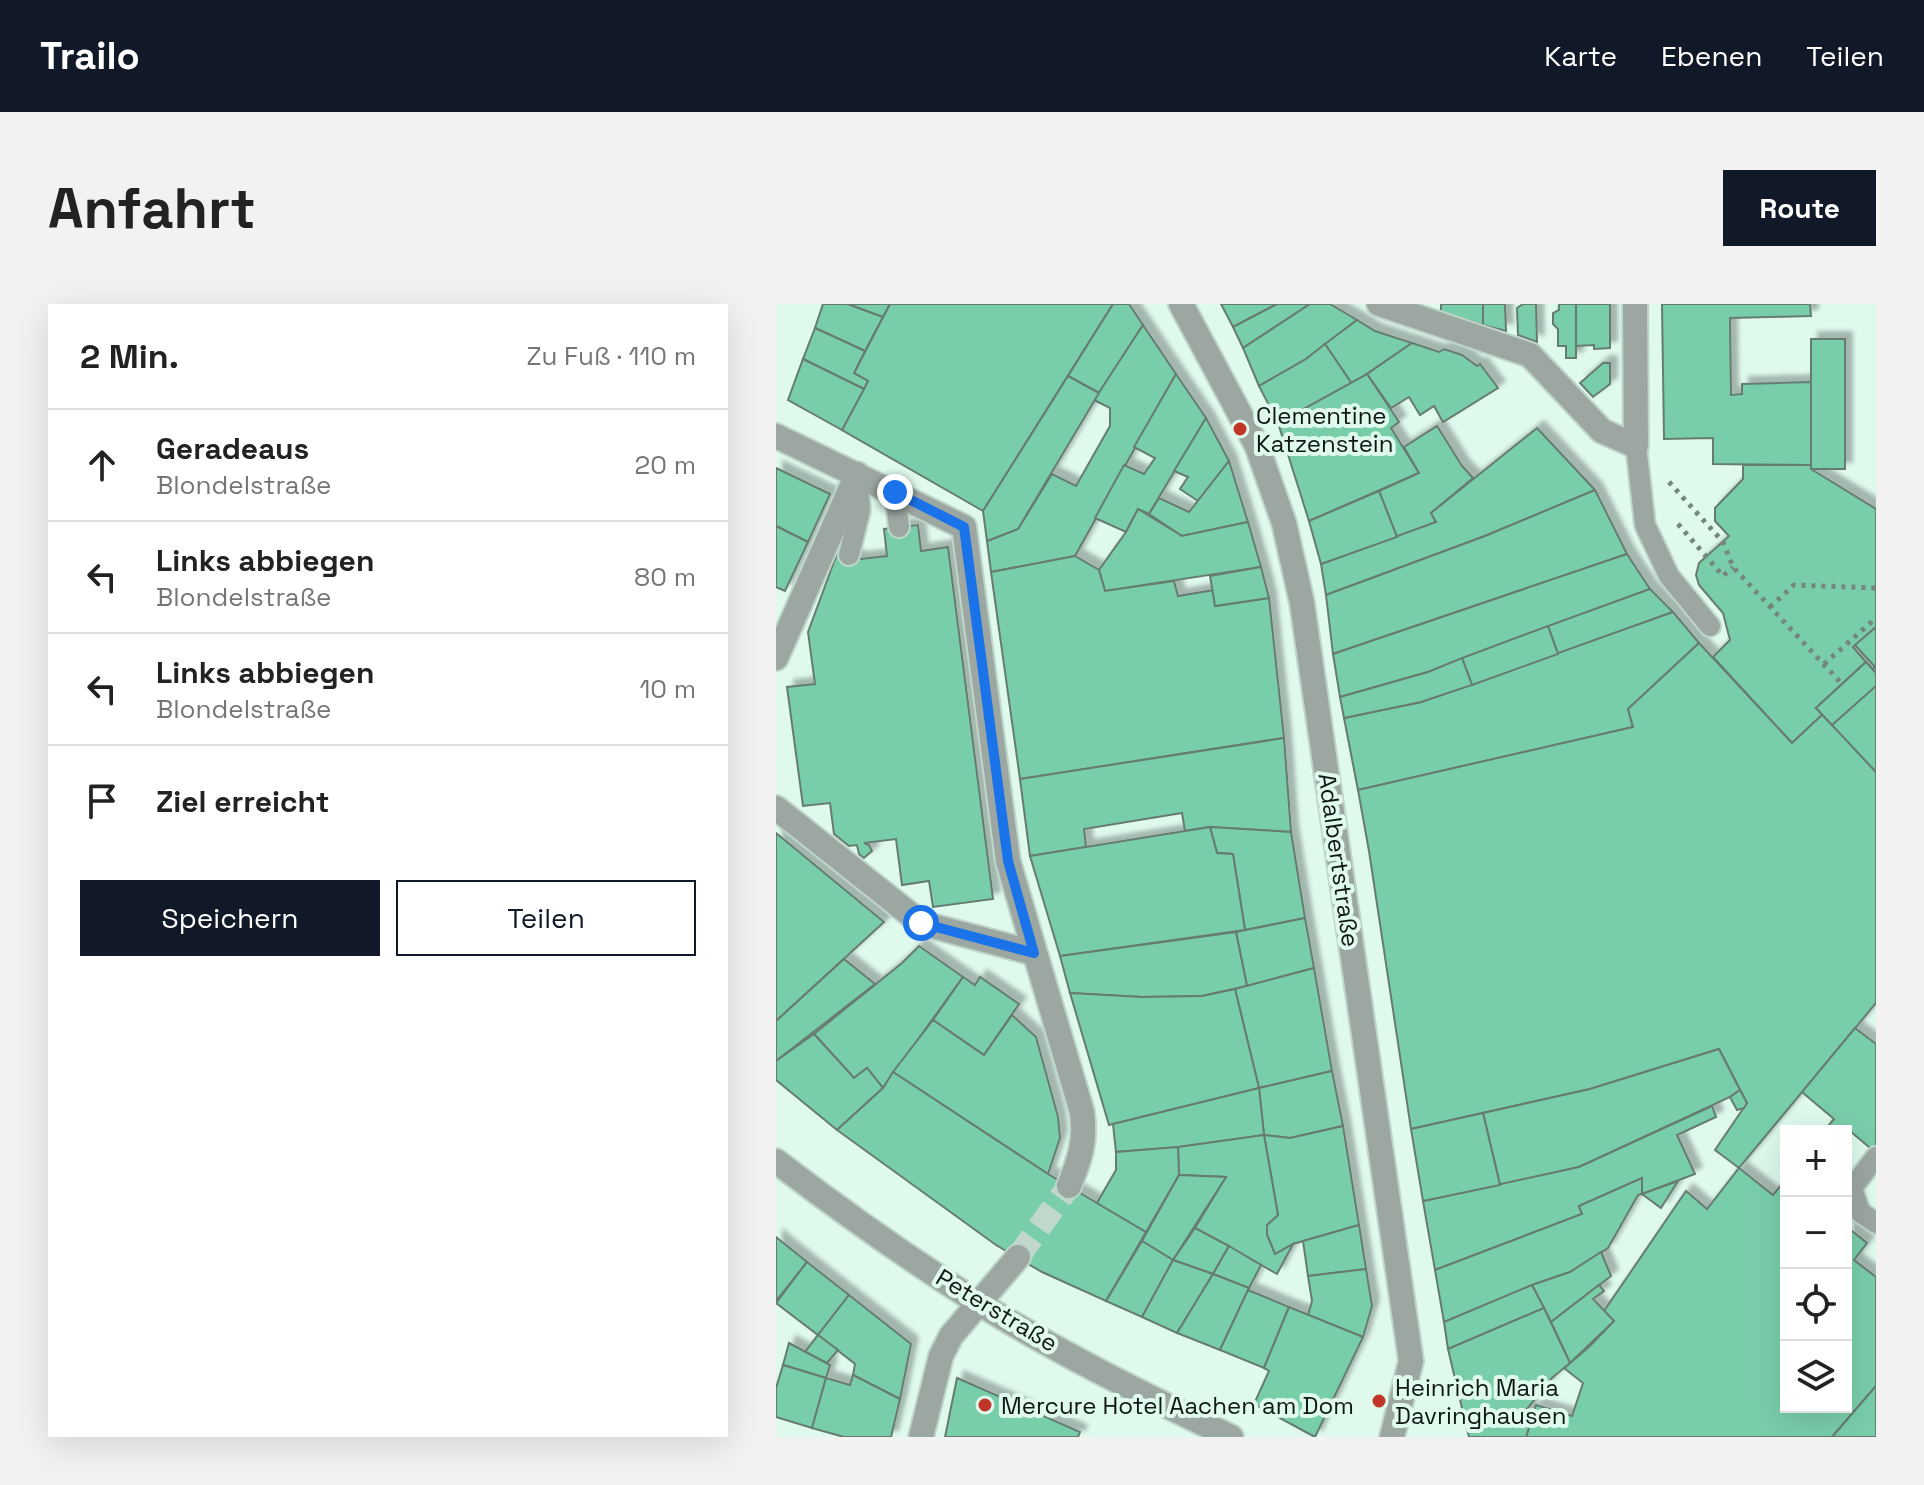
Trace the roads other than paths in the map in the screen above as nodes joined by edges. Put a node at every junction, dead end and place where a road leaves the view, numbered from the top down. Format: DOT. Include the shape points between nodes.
graph roads {
  1 [pos="1181,304"];
  2 [pos="1379,304"];
  3 [pos="1635,304"];
  4 [pos="776,436"];
  5 [pos="1636,446"];
  6 [pos="857,474"];
  7 [pos="895,492"];
  8 [pos="899,527"];
  9 [pos="849,555"];
  10 [pos="1710,626"];
  11 [pos="776,658"];
  12 [pos="776,808"];
  13 [pos="1034,953"];
  14 [pos="1876,1157"];
  15 [pos="776,1161"];
  16 [pos="1069,1186"];
  17 [pos="1876,1223"];
  18 [pos="1018,1257"];
  19 [pos="979,1303"];
  20 [pos="921,1437"];
  21 [pos="1231,1437"];
  22 [pos="1392,1437"];
  1 -- 22 [label="street, Adalbertstraße" via="1257,446 1284,523 1302,603 1411,1361"];
  2 -- 5 [label="street" via="1530,355 1602,431"];
  3 -- 5 [label="street"];
  4 -- 6 [label="street"];
  5 -- 10 [label="lane" via="1645,525 1669,576"];
  6 -- 7 [label="street"];
  6 -- 9 [label="lane" via="860,510"];
  6 -- 11 [label="street"];
  7 -- 8 [label="lane"];
  7 -- 13 [label="street" via="964,527 1008,861"];
  12 -- 13 [label="street" via="921,923"];
  13 -- 16 [label="street" via="1082,1112 1082,1153"];
  14 -- 17 [label="lane" via="1852,1188 1860,1212"];
  15 -- 19 [label="street, Peterstraße"];
  18 -- 19 [label="street"];
  19 -- 20 [label="street" via="941,1356"];
  19 -- 21 [label="street, Peterstraße"];
}
